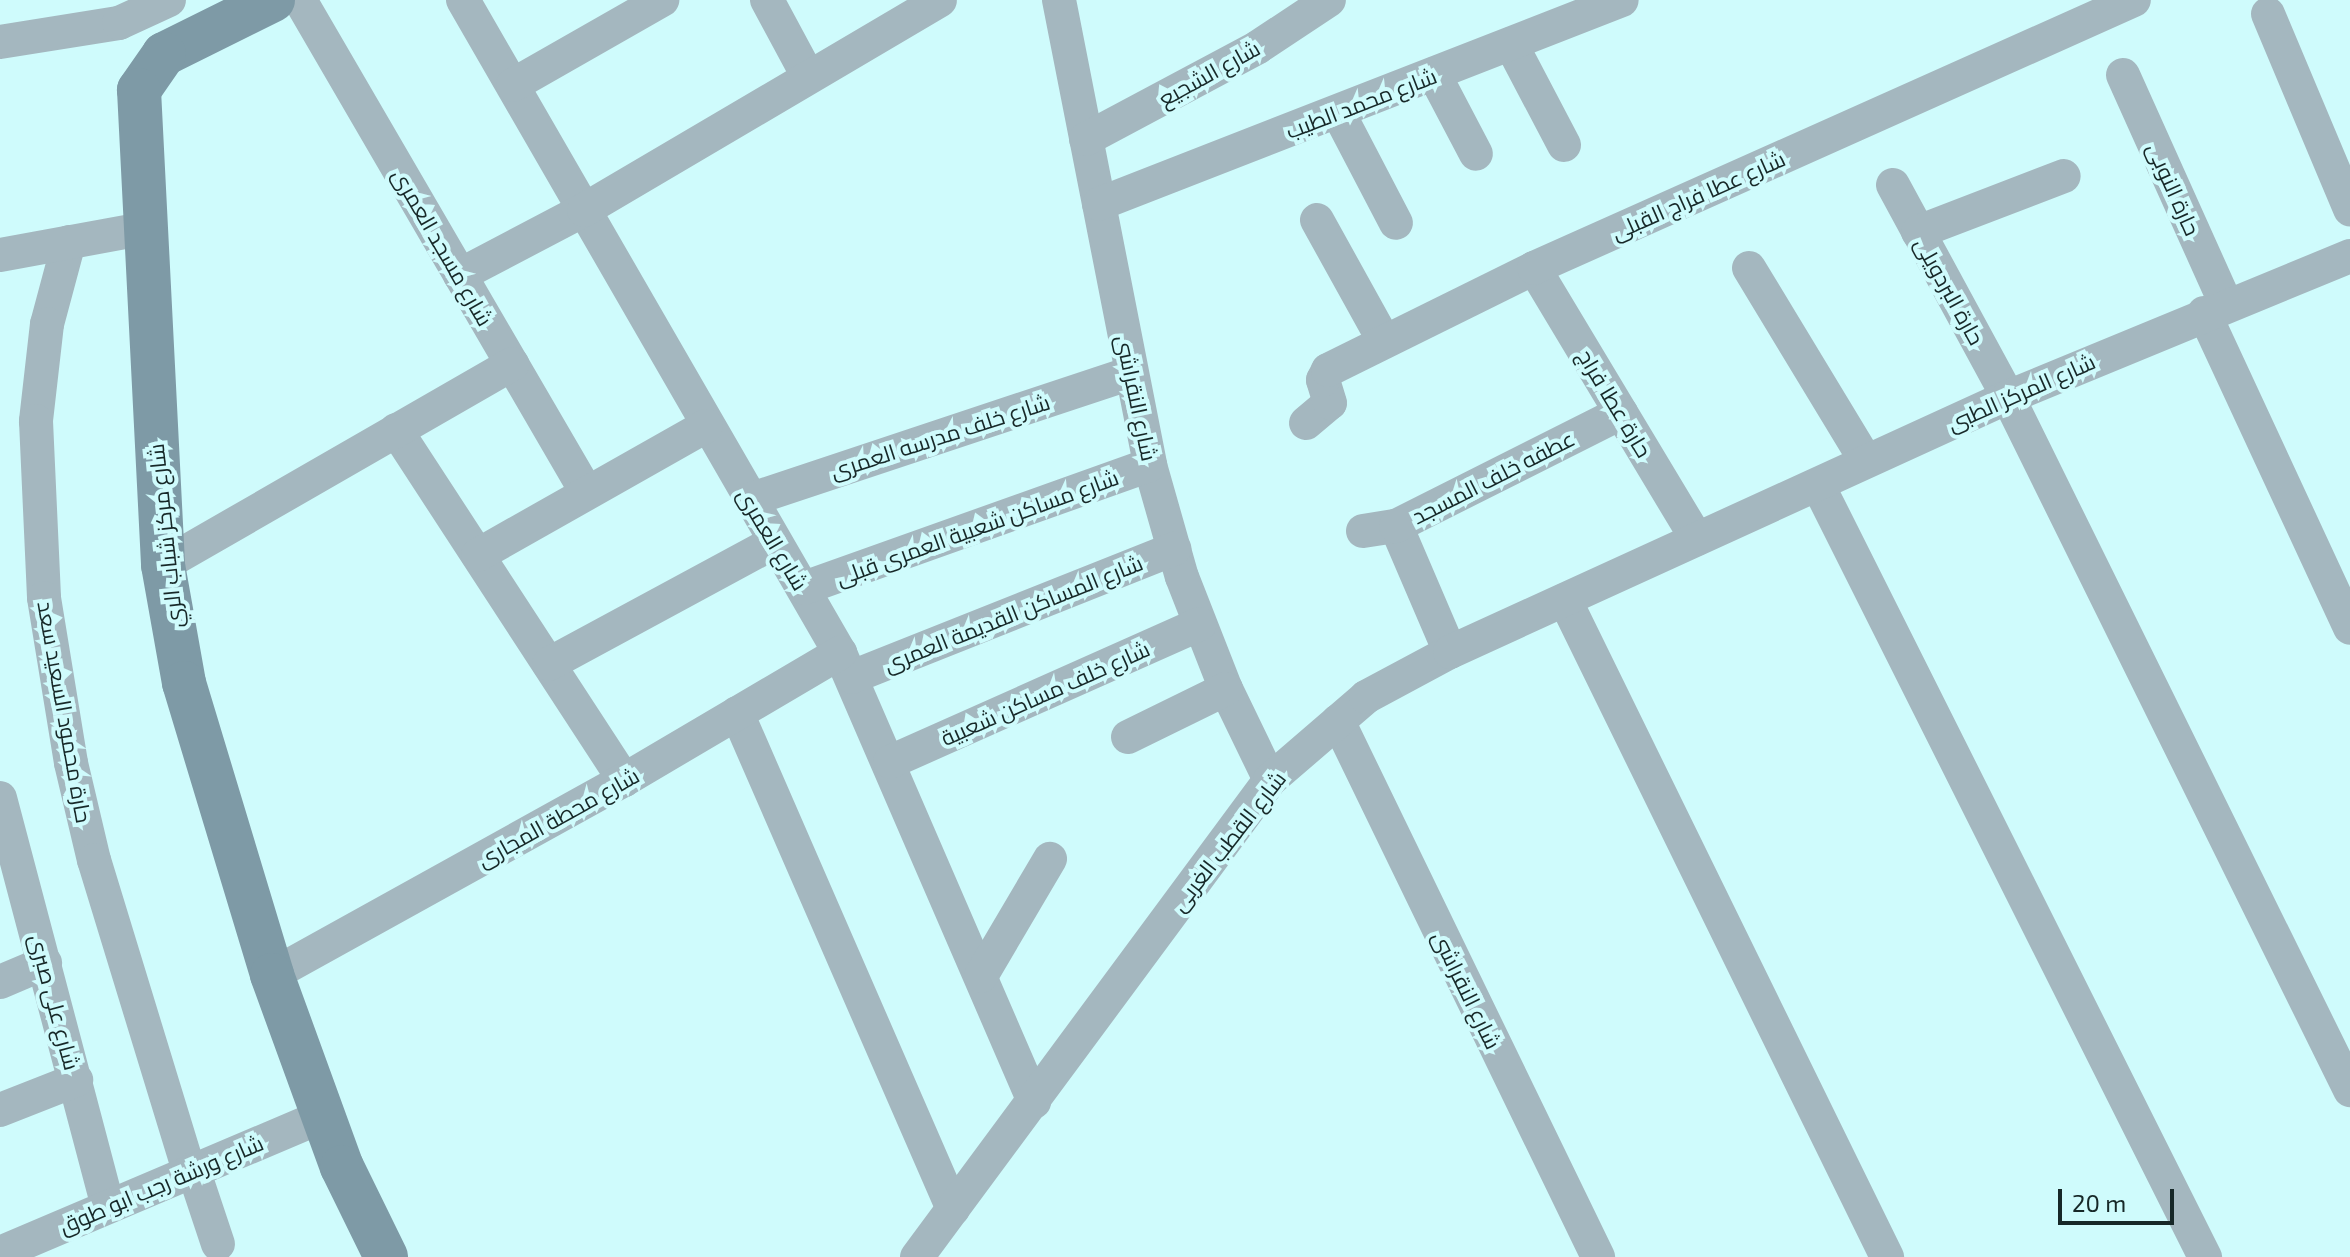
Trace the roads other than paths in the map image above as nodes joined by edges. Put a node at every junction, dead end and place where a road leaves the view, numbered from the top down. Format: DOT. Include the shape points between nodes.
graph roads {
  1 [pos="273,0"];
  2 [pos="300,0"];
  3 [pos="463,0"];
  4 [pos="662,0"];
  5 [pos="767,0"];
  6 [pos="940,0"];
  7 [pos="1059,0"];
  8 [pos="1329,0"];
  9 [pos="1622,0"];
  10 [pos="2134,0"];
  11 [pos="165,1"];
  12 [pos="2268,14"];
  13 [pos="0,42"];
  14 [pos="1511,44"];
  15 [pos="183,45"];
  16 [pos="1434,74"];
  17 [pos="2123,75"];
  18 [pos="808,76"];
  19 [pos="513,85"];
  20 [pos="1338,112"];
  21 [pos="1086,139"];
  22 [pos="1564,145"];
  23 [pos="1476,154"];
  24 [pos="2064,176"];
  25 [pos="1893,185"];
  26 [pos="1099,204"];
  27 [pos="2350,209"];
  28 [pos="584,210"];
  29 [pos="1317,220"];
  30 [pos="1396,223"];
  31 [pos="147,228"];
  32 [pos="1918,232"];
  33 [pos="69,242"];
  34 [pos="0,255"];
  35 [pos="2350,256"];
  36 [pos="1534,268"];
  37 [pos="1749,268"];
  38 [pos="460,275"];
  39 [pos="2215,308"];
  40 [pos="1384,341"];
  41 [pos="512,364"];
  42 [pos="1131,373"];
  43 [pos="2008,397"];
  44 [pos="1621,413"];
  45 [pos="1306,423"];
  46 [pos="706,426"];
  47 [pos="396,430"];
  48 [pos="1866,461"];
  49 [pos="1150,465"];
  50 [pos="1818,485"];
  51 [pos="587,493"];
  52 [pos="749,500"];
  53 [pos="1697,539"];
  54 [pos="775,542"];
  55 [pos="1174,549"];
  56 [pos="478,555"];
  57 [pos="163,565"];
  58 [pos="804,588"];
  59 [pos="1565,600"];
  60 [pos="1200,624"];
  61 [pos="2350,628"];
  62 [pos="1450,652"];
  63 [pos="549,664"];
  64 [pos="846,665"];
  65 [pos="1226,689"];
  66 [pos="737,713"];
  67 [pos="1338,721"];
  68 [pos="1128,737"];
  69 [pos="890,762"];
  70 [pos="624,780"];
  71 [pos="1270,780"];
  72 [pos="0,798"];
  73 [pos="5,834"];
  74 [pos="1050,859"];
  75 [pos="45,963"];
  76 [pos="272,975"];
  77 [pos="981,976"];
  78 [pos="0,982"];
  79 [pos="76,1080"];
  80 [pos="2350,1090"];
  81 [pos="1034,1102"];
  82 [pos="0,1110"];
  83 [pos="322,1116"];
  84 [pos="191,1170"];
  85 [pos="108,1206"];
  86 [pos="953,1209"];
  87 [pos="218,1244"];
  88 [pos="0,1253"];
  89 [pos="386,1257"];
  90 [pos="917,1257"];
  91 [pos="1598,1257"];
  92 [pos="1887,1257"];
  93 [pos="2205,1257"];
  1 -- 15 [label="street, شارع مركز شباب الري"];
  2 -- 38 [label="street, شارع مسجد العمرى"];
  3 -- 19 [label="street, شارع العمرى"];
  4 -- 19 [label="street"];
  5 -- 18 [label="street"];
  6 -- 18 [label="street"];
  7 -- 21 [label="street, شارع النقراشى"];
  8 -- 21 [label="street, شارع الشجيع" via="1258,47"];
  9 -- 14 [label="street, شارع محمد الطيب"];
  10 -- 36 [label="street, شارع عطا فراج القبلى"];
  11 -- 13 [label="street" via="119,23"];
  11 -- 15 [label="street"];
  12 -- 27 [label="street"];
  14 -- 16 [label="street, شارع محمد الطيب"];
  14 -- 22 [label="street"];
  15 -- 31 [label="street, شارع مركز شباب الري" via="148,70 139,90 136,111"];
  16 -- 20 [label="street, شارع محمد الطيب"];
  16 -- 23 [label="street"];
  17 -- 39 [label="street, حارة النوبى"];
  18 -- 28 [label="street"];
  19 -- 28 [label="street, شارع العمرى"];
  20 -- 26 [label="street, شارع محمد الطيب"];
  20 -- 30 [label="street"];
  21 -- 26 [label="street, شارع النقراشى"];
  24 -- 32 [label="street"];
  25 -- 32 [label="street, حارة البردويلى"];
  26 -- 42 [label="street, شارع النقراشى"];
  28 -- 38 [label="street"];
  28 -- 46 [label="street, شارع العمرى"];
  29 -- 40 [label="street"];
  31 -- 33 [label="street"];
  31 -- 57 [label="street, شارع مركز شباب الري"];
  32 -- 43 [label="street, حارة البردويلى"];
  33 -- 34 [label="street"];
  33 -- 84 [label="street, حارة محمود السعيد سعد" via="47,324 36,421 44,598 71,763 94,860"];
  35 -- 39 [label="street, شارع المركز الطبى"];
  36 -- 40 [label="street, شارع عطا فراج القبلى"];
  36 -- 44 [label="street, حارة عطا فراج"];
  37 -- 48 [label="street"];
  38 -- 41 [label="street, شارع مسجد العمرى"];
  39 -- 43 [label="street, شارع المركز الطبى"];
  39 -- 61 [label="street, حارة النوبى"];
  40 -- 45 [label="street, شارع عطا فراج القبلى" via="1323,374 1330,403"];
  41 -- 47 [label="street"];
  41 -- 51 [label="street, شارع مسجد العمرى"];
  42 -- 49 [label="street, شارع النقراشى"];
  42 -- 52 [label="street, شارع خلف مدرسه العمرى"];
  43 -- 48 [label="street, شارع المركز الطبى"];
  43 -- 80 [label="street, حارة البردويلى"];
  44 -- 53 [label="street, حارة عطا فراج"];
  44 -- 62 [label="street, عطفه خلف المسجد" via="1379,529"];
  46 -- 51 [label="street"];
  46 -- 52 [label="street, شارع العمرى"];
  47 -- 56 [label="street"];
  47 -- 57 [label="street"];
  48 -- 50 [label="street, شارع المركز الطبى"];
  49 -- 55 [label="street, شارع النقراشى"];
  49 -- 58 [label="street, شارع مساكن شعبية العمرى قبلى"];
  50 -- 53 [label="street, شارع المركز الطبى"];
  50 -- 93 [label="street"];
  51 -- 56 [label="street"];
  52 -- 54 [label="street, شارع العمرى"];
  53 -- 59 [label="street, شارع القطب الغربى"];
  54 -- 58 [label="street, شارع العمرى"];
  54 -- 63 [label="street"];
  55 -- 60 [label="street, شارع النقراشى"];
  55 -- 64 [label="street, شارع المساكن القديمة العمرى"];
  56 -- 63 [label="street"];
  57 -- 76 [label="street, شارع مركز شباب الري" via="184,683"];
  58 -- 64 [label="street, شارع العمرى"];
  59 -- 62 [label="street, شارع القطب الغربى"];
  59 -- 92 [label="street"];
  60 -- 65 [label="street, شارع النقراشى"];
  60 -- 69 [label="street, شارع خلف مساكن شعبية"];
  62 -- 67 [label="street, شارع القطب الغربى" via="1379,689"];
  63 -- 70 [label="street"];
  64 -- 66 [label="street, شارع محطة المجارى"];
  64 -- 69 [label="street, شارع العمرى"];
  65 -- 68 [label="street"];
  65 -- 71 [label="street, شارع النقراشى"];
  66 -- 70 [label="street, شارع محطة المجارى"];
  66 -- 86 [label="street"];
  67 -- 71 [label="street, شارع القطب الغربى"];
  67 -- 91 [label="street, شارع النقراشى"];
  69 -- 77 [label="street, شارع العمرى"];
  70 -- 76 [label="street, شارع محطة المجارى"];
  71 -- 81 [label="street, شارع القطب الغربى"];
  72 -- 73 [label="street, شارع على صبرى"];
  73 -- 75 [label="street, شارع على صبرى"];
  74 -- 77 [label="street"];
  75 -- 78 [label="street"];
  75 -- 79 [label="street, شارع على صبرى"];
  76 -- 83 [label="street, شارع مركز شباب الري"];
  77 -- 81 [label="street, شارع العمرى"];
  79 -- 82 [label="street"];
  79 -- 85 [label="street, شارع على صبرى"];
  81 -- 86 [label="street, شارع القطب الغربى"];
  83 -- 84 [label="street, شارع ورشة رجب ابو طوق"];
  83 -- 89 [label="street, شارع مركز شباب الري"];
  84 -- 85 [label="street, شارع ورشة رجب ابو طوق"];
  84 -- 87 [label="street, حارة محمود السعيد سعد"];
  85 -- 88 [label="street, شارع ورشة رجب ابو طوق"];
  86 -- 90 [label="street, شارع القطب الغربى"];
}
